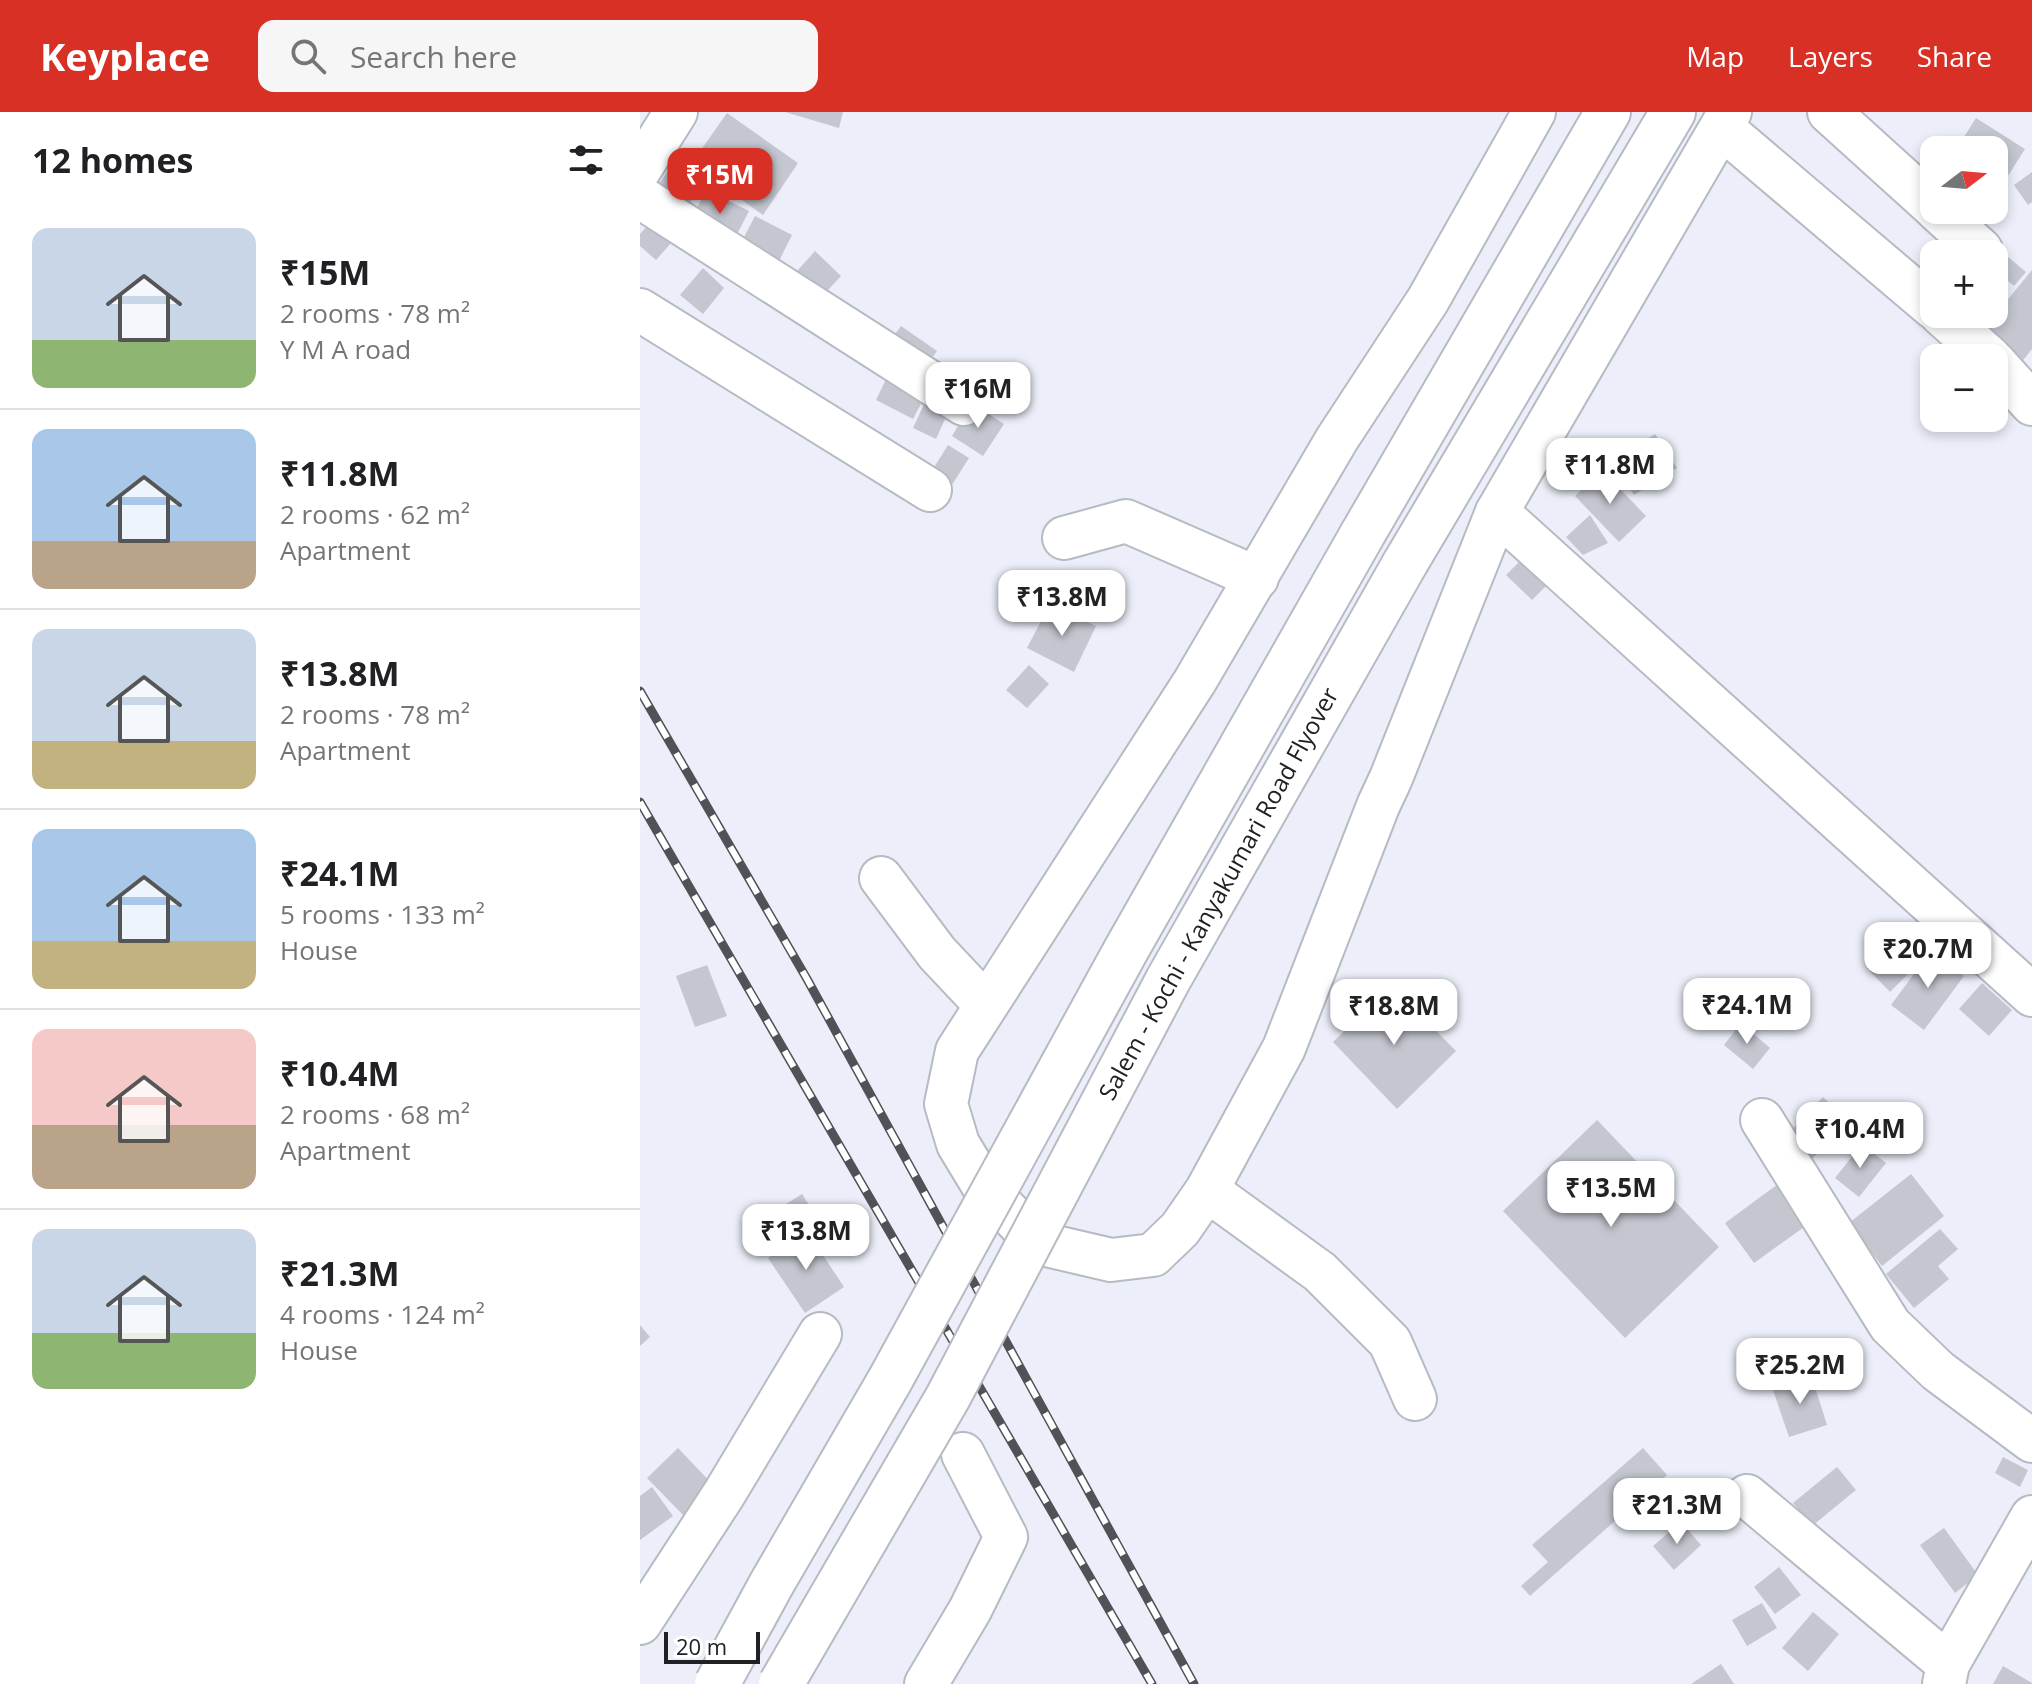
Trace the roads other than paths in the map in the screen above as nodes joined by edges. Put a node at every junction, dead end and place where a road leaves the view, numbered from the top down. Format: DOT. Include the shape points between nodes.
graph roads {
  1 [pos="676,112"];
  2 [pos="1534,112"];
  3 [pos="1608,112"];
  4 [pos="1673,112"];
  5 [pos="1829,112"];
  6 [pos="1726,120"];
  7 [pos="640,169"];
  8 [pos="1920,194"];
  9 [pos="640,197"];
  10 [pos="1952,224"];
  11 [pos="1970,240"];
  12 [pos="1920,295"];
  13 [pos="640,310"];
  14 [pos="1957,328"];
  15 [pos="1974,344"];
  16 [pos="2008,378"];
  17 [pos="964,404"];
  18 [pos="2032,404"];
  19 [pos="930,490"];
  20 [pos="1497,512"];
  21 [pos="1064,538"];
  22 [pos="1257,578"];
  23 [pos="881,878"];
  24 [pos="2032,995"];
  25 [pos="985,1004"];
  26 [pos="1762,1120"];
  27 [pos="1207,1190"];
  28 [pos="820,1334"];
  29 [pos="1415,1399"];
  30 [pos="2032,1441"];
  31 [pos="963,1454"];
  32 [pos="1747,1496"];
  33 [pos="2030,1527"];
  34 [pos="640,1623"];
  35 [pos="1946,1674"];
  36 [pos="717,1684"];
  37 [pos="781,1684"];
  38 [pos="926,1684"];
  1 -- 7 [label="street"];
  2 -- 22 [label="street" via="1428,300 1337,439"];
  3 -- 36 [label="highway, bridge" via="1126,950"];
  4 -- 37 [label="highway, Salem - Kochi - Kanyakumari Road Flyover, bridge" via="1404,565 1168,980 948,1397"];
  5 -- 8 [label="street"];
  6 -- 12 [label="street"];
  6 -- 20 [label="street"];
  9 -- 17 [label="street"];
  10 -- 11 [label="street"];
  13 -- 19 [label="street"];
  14 -- 15 [label="street"];
  16 -- 18 [label="street"];
  20 -- 24 [label="street"];
  20 -- 27 [label="street" via="1284,1048"];
  21 -- 22 [label="street" via="1126,521"];
  22 -- 25 [label="street"];
  23 -- 25 [label="street" via="937,953"];
  25 -- 27 [label="street" via="957,1051 946,1104 958,1144 984,1187 1038,1243 1111,1260 1153,1255 1180,1229"];
  26 -- 30 [label="street" via="1890,1325 1938,1371"];
  27 -- 29 [label="street" via="1320,1272 1390,1342"];
  28 -- 34 [label="street"];
  31 -- 38 [label="street" via="1006,1537"];
  32 -- 35 [label="street"];
  33 -- 35 [label="street"];
}
